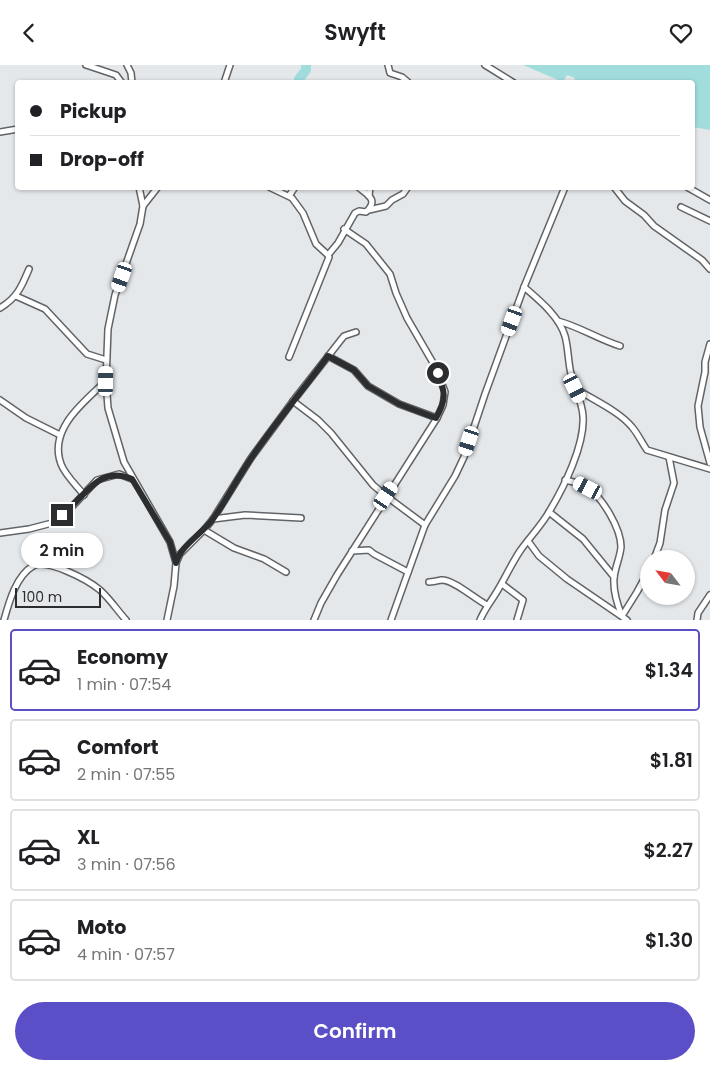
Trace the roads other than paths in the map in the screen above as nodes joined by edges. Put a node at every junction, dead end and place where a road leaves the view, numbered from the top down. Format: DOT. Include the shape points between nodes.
graph roads {
  1 [pos="86,65"];
  2 [pos="127,65"];
  3 [pos="230,65"];
  4 [pos="388,65"];
  5 [pos="485,65"];
  6 [pos="120,80"];
  7 [pos="132,80"];
  8 [pos="225,80"];
  9 [pos="406,80"];
  10 [pos="509,80"];
  11 [pos="15,130"];
  12 [pos="0,132"];
  13 [pos="140,190"];
  14 [pos="156,190"];
  15 [pos="276,190"];
  16 [pos="293,190"];
  17 [pos="362,190"];
  18 [pos="370,190"];
  19 [pos="406,190"];
  20 [pos="564,190"];
  21 [pos="616,190"];
  22 [pos="692,190"];
  23 [pos="289,196"];
  24 [pos="369,196"];
  25 [pos="710,200"];
  26 [pos="143,206"];
  27 [pos="681,207"];
  28 [pos="369,210"];
  29 [pos="710,221"];
  30 [pos="344,229"];
  31 [pos="328,255"];
  32 [pos="29,269"];
  33 [pos="710,269"];
  34 [pos="524,287"];
  35 [pos="16,296"];
  36 [pos="0,308"];
  37 [pos="558,321"];
  38 [pos="356,332"];
  39 [pos="710,344"];
  40 [pos="620,345"];
  41 [pos="328,356"];
  42 [pos="290,357"];
  43 [pos="106,360"];
  44 [pos="106,381"];
  45 [pos="575,388"];
  46 [pos="0,400"];
  47 [pos="292,401"];
  48 [pos="436,418"];
  49 [pos="60,435"];
  50 [pos="669,457"];
  51 [pos="710,463"];
  52 [pos="710,469"];
  53 [pos="132,479"];
  54 [pos="565,480"];
  55 [pos="84,495"];
  56 [pos="386,496"];
  57 [pos="549,512"];
  58 [pos="301,518"];
  59 [pos="213,519"];
  60 [pos="425,525"];
  61 [pos="204,530"];
  62 [pos="0,533"];
  63 [pos="528,541"];
  64 [pos="657,550"];
  65 [pos="352,551"];
  66 [pos="176,563"];
  67 [pos="286,572"];
  68 [pos="408,572"];
  69 [pos="614,577"];
  70 [pos="429,582"];
  71 [pos="502,584"];
  72 [pos="640,586"];
  73 [pos="710,595"];
  74 [pos="487,605"];
  75 [pos="622,616"];
  76 [pos="4,620"];
  77 [pos="126,620"];
  78 [pos="167,620"];
  79 [pos="314,620"];
  80 [pos="391,620"];
  81 [pos="480,620"];
  82 [pos="517,620"];
  83 [pos="627,620"];
  84 [pos="697,620"];
  1 -- 6 [label="street" via="116,75"];
  2 -- 7 [label="street"];
  3 -- 8 [label="street"];
  4 -- 9 [label="street" via="390,73"];
  5 -- 10 [label="street"];
  11 -- 12 [label="street"];
  13 -- 26 [label="street"];
  14 -- 26 [label="street"];
  15 -- 23 [label="street"];
  16 -- 23 [label="street"];
  17 -- 24 [label="street"];
  18 -- 24 [label="street"];
  19 -- 28 [label="street" via="386,207"];
  20 -- 34 [label="street"];
  21 -- 33 [label="street" via="625,201"];
  22 -- 25 [label="street"];
  23 -- 31 [label="street" via="297,204 316,244"];
  24 -- 28 [label="street" via="372,202"];
  26 -- 43 [label="street" via="140,224 115,295"];
  27 -- 29 [label="street"];
  28 -- 30 [label="street" via="364,213 356,211"];
  30 -- 31 [label="street"];
  30 -- 48 [label="street" via="366,244 390,274 407,318 436,368 445,392"];
  31 -- 42 [label="street"];
  32 -- 35 [label="street"];
  34 -- 37 [label="street"];
  34 -- 60 [label="street" via="460,467"];
  35 -- 36 [label="street"];
  35 -- 43 [label="street" via="45,309 88,354"];
  37 -- 40 [label="street"];
  37 -- 45 [label="street" via="564,333"];
  38 -- 41 [label="street" via="344,337"];
  39 -- 51 [label="street" via="698,405"];
  41 -- 47 [label="street"];
  41 -- 48 [label="street" via="354,370 368,386 399,404"];
  43 -- 44 [label="street"];
  44 -- 49 [label="street" via="71,415"];
  44 -- 53 [label="street" via="113,427"];
  45 -- 50 [label="street" via="627,421 647,450"];
  45 -- 54 [label="street" via="581,401 582,435"];
  46 -- 49 [label="street"];
  47 -- 56 [label="street" via="331,433 373,485"];
  47 -- 59 [label="street"];
  48 -- 56 [label="street"];
  49 -- 55 [label="street" via="61,466"];
  50 -- 52 [label="street"];
  50 -- 64 [label="street" via="674,483"];
  53 -- 55 [label="street" via="119,474 106,477 97,480"];
  53 -- 66 [label="street" via="170,542"];
  54 -- 57 [label="street"];
  54 -- 69 [label="street" via="588,488 615,523 621,549"];
  55 -- 62 [label="street" via="52,523"];
  56 -- 60 [label="street"];
  56 -- 65 [label="street"];
  57 -- 63 [label="street"];
  57 -- 69 [label="street" via="583,539"];
  58 -- 59 [label="street" via="258,515"];
  59 -- 61 [label="street"];
  60 -- 68 [label="street"];
  61 -- 66 [label="street" via="183,549"];
  61 -- 67 [label="street"];
  63 -- 71 [label="street"];
  63 -- 75 [label="street" via="539,556 566,579"];
  65 -- 68 [label="street" via="368,550"];
  65 -- 79 [label="street"];
  66 -- 78 [label="street"];
  68 -- 80 [label="street"];
  69 -- 75 [label="street" via="615,596"];
  70 -- 74 [label="street" via="441,580 455,584"];
  71 -- 74 [label="street"];
  71 -- 82 [label="street" via="523,600"];
  72 -- 75 [label="street"];
  73 -- 84 [label="street"];
  74 -- 81 [label="street"];
  75 -- 83 [label="street"];
  76 -- 77 [label="street" via="20,578 38,563 71,573 94,586"];
}
